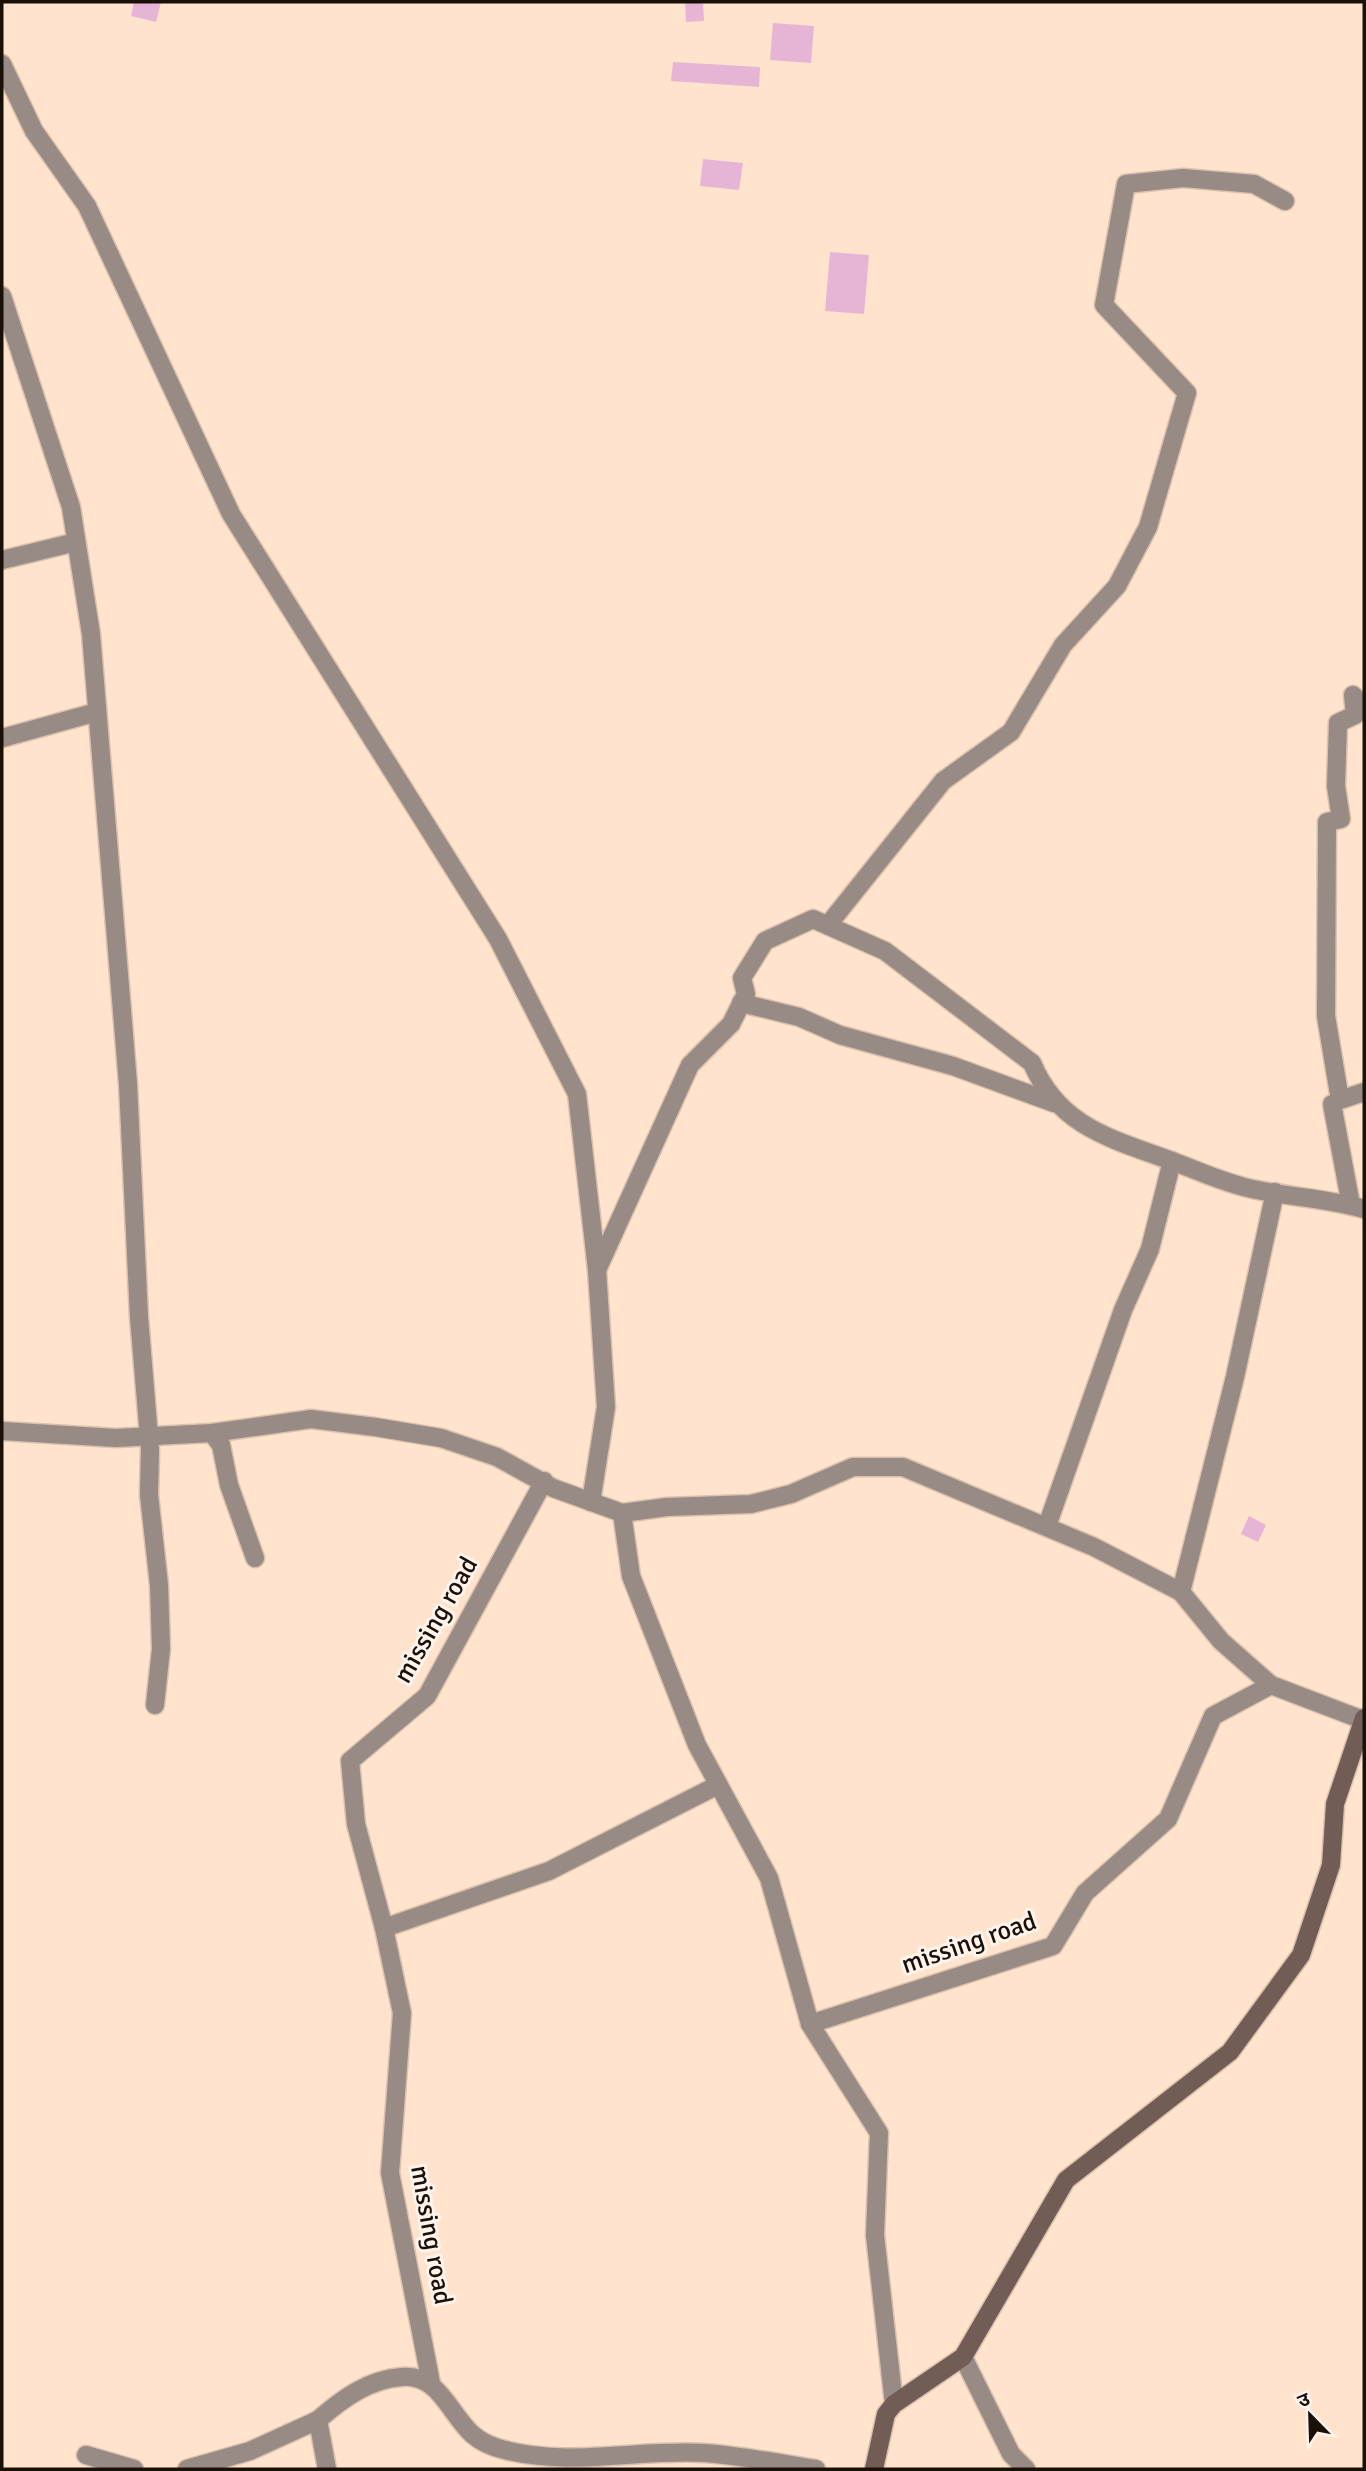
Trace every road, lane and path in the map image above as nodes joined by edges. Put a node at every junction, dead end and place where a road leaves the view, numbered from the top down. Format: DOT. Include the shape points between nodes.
graph roads {
  1 [pos="2,64"];
  2 [pos="1285,201"];
  3 [pos="2,296"];
  4 [pos="76,542"];
  5 [pos="2,559"];
  6 [pos="1364,707"];
  7 [pos="97,712"];
  8 [pos="2,738"];
  9 [pos="828,925"];
  10 [pos="741,1003"];
  11 [pos="1364,1092"];
  12 [pos="1057,1104"];
  13 [pos="1332,1104"];
  14 [pos="1172,1161"];
  15 [pos="1275,1192"];
  16 [pos="1358,1207"];
  17 [pos="597,1270"];
  18 [pos="2,1431"];
  19 [pos="212,1433"];
  20 [pos="149,1437"];
  21 [pos="544,1481"];
  22 [pos="591,1502"];
  23 [pos="622,1513"];
  24 [pos="1047,1526"];
  25 [pos="255,1558"];
  26 [pos="1181,1592"];
  27 [pos="1271,1685"];
  28 [pos="155,1705"];
  29 [pos="1364,1721"];
  30 [pos="718,1785"];
  31 [pos="384,1928"];
  32 [pos="810,2024"];
  33 [pos="963,2357"];
  34 [pos="432,2383"];
  35 [pos="894,2404"];
  36 [pos="318,2420"];
  37 [pos="86,2455"];
  38 [pos="134,2469"];
  39 [pos="187,2469"];
  40 [pos="327,2469"];
  41 [pos="816,2469"];
  42 [pos="874,2469"];
  43 [pos="1026,2469"];
  1 -- 17 [label="street" via="34,131 88,206 231,514 498,939 577,1094"];
  2 -- 9 [label="street" via="1255,184 1183,178 1125,184 1104,305 1186,393 1148,527 1116,586 1063,645 1011,732 943,781"];
  3 -- 4 [label="street" via="71,507"];
  4 -- 5 [label="street"];
  4 -- 7 [label="street" via="91,634"];
  6 -- 11 [label="street" via="1353,695 1355,715 1338,723 1336,786 1341,819 1327,822 1324,947 1326,1016 1340,1100"];
  7 -- 8 [label="street"];
  7 -- 20 [label="street" via="128,1084"];
  9 -- 10 [label="street" via="813,919 765,942 742,978 746,994"];
  9 -- 12 [label="street" via="885,951 1032,1063 1043,1090"];
  10 -- 12 [label="street" via="953,1066"];
  10 -- 17 [label="street" via="731,1024 690,1065"];
  12 -- 14 [label="street" via="1099,1134"];
  13 -- 16 [label="street"];
  14 -- 15 [label="street" via="1247,1188"];
  14 -- 24 [label="street" via="1150,1249 1123,1310"];
  15 -- 16 [label="street"];
  15 -- 26 [label="street"];
  17 -- 22 [label="street" via="606,1407"];
  18 -- 20 [label="street"];
  19 -- 20 [label="street"];
  19 -- 21 [label="street" via="311,1419 375,1427 441,1438 497,1457"];
  19 -- 25 [label="street" via="221,1445 229,1485"];
  20 -- 28 [label="street" via="161,1649"];
  21 -- 22 [label="street"];
  21 -- 31 [label="street, missing road" via="427,1696 349,1761 356,1824"];
  22 -- 23 [label="street"];
  23 -- 24 [label="street" via="751,1504 790,1494 853,1467 903,1467"];
  23 -- 30 [label="street" via="631,1576 697,1745"];
  24 -- 26 [label="street"];
  26 -- 27 [label="street" via="1221,1641"];
  27 -- 29 [label="street"];
  27 -- 32 [label="street, missing road" via="1213,1716 1168,1819 1086,1893 1053,1946"];
  29 -- 33 [label="main road" via="1335,1804 1331,1865 1301,1955 1230,2052 1066,2180"];
  30 -- 31 [label="street" via="549,1871"];
  30 -- 32 [label="street" via="769,1878"];
  31 -- 34 [label="street, missing road" via="402,2013 390,2173"];
  32 -- 35 [label="street" via="879,2133 875,2235"];
  33 -- 35 [label="main road"];
  33 -- 43 [label="street" via="1012,2454"];
  34 -- 36 [label="street" via="403,2376 371,2385 345,2397"];
  34 -- 41 [label="street" via="471,2434 487,2446 518,2454 547,2459 705,2453"];
  35 -- 42 [label="main road" via="886,2414"];
  36 -- 39 [label="street" via="250,2451"];
  36 -- 40 [label="street"];
  37 -- 38 [label="street"];
}
